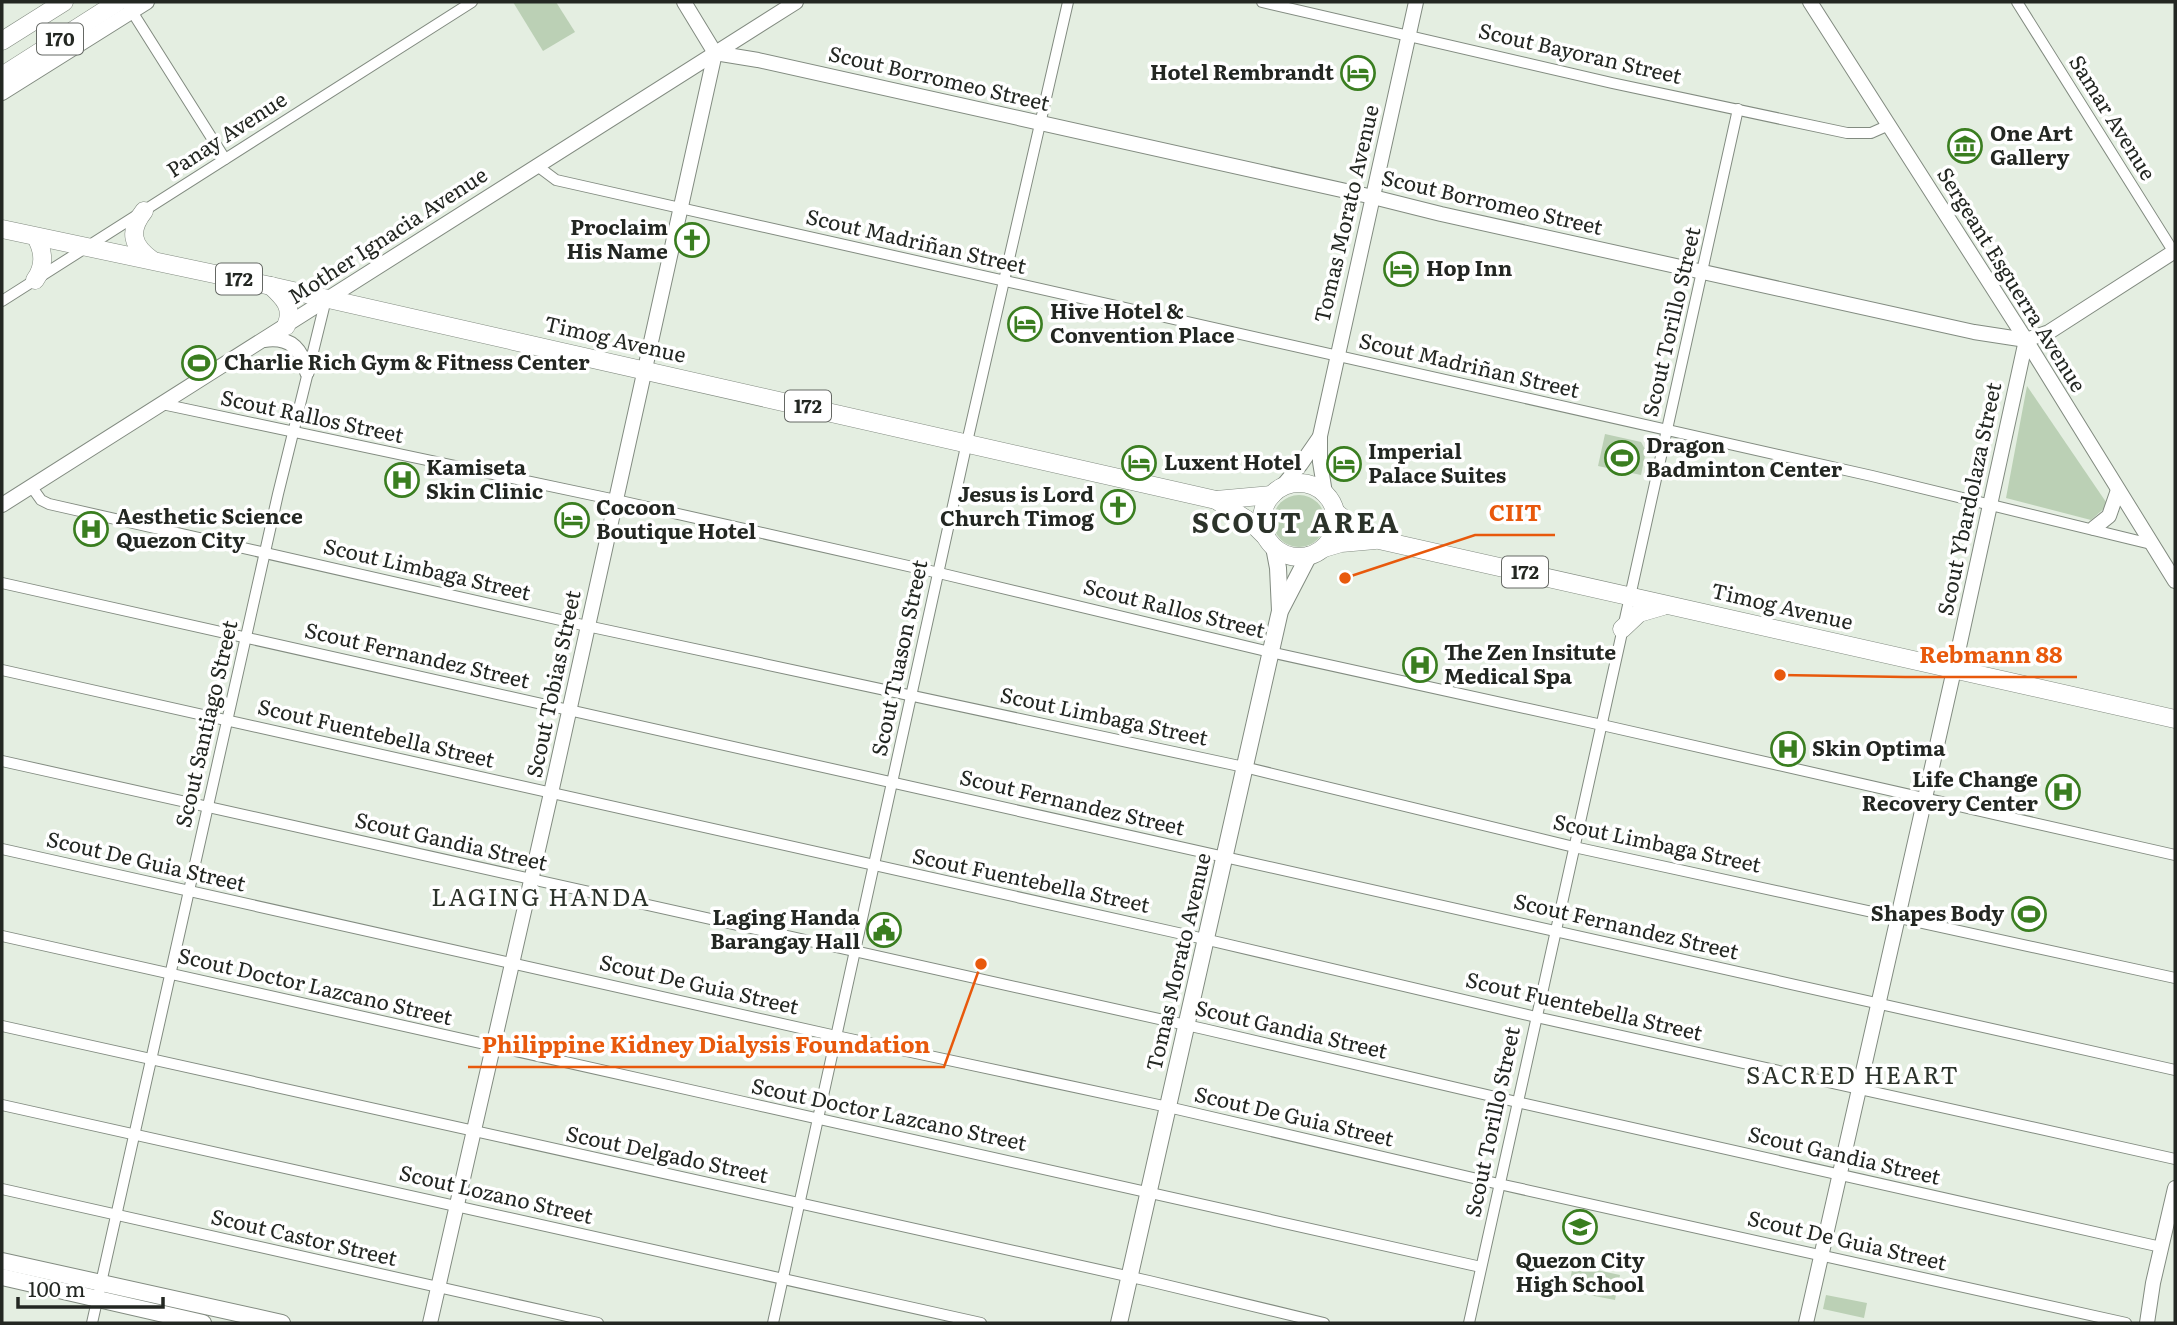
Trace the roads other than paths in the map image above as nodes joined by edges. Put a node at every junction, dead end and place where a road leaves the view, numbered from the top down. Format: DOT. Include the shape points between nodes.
graph roads {
  1 [pos="64,2"];
  2 [pos="147,2"];
  3 [pos="472,2"];
  4 [pos="684,2"];
  5 [pos="796,2"];
  6 [pos="1068,2"];
  7 [pos="1262,2"];
  8 [pos="1416,2"];
  9 [pos="1810,2"];
  10 [pos="2017,2"];
  11 [pos="126,5"];
  12 [pos="759,26"];
  13 [pos="1409,35"];
  14 [pos="2,41"];
  15 [pos="715,52"];
  16 [pos="758,60"];
  17 [pos="2,76"];
  18 [pos="2,93"];
  19 [pos="1738,109"];
  20 [pos="1041,123"];
  21 [pos="1889,125"];
  22 [pos="225,159"];
  23 [pos="536,165"];
  24 [pos="1373,197"];
  25 [pos="682,209"];
  26 [pos="144,211"];
  27 [pos="2,230"];
  28 [pos="36,237"];
  29 [pos="88,247"];
  30 [pos="2175,252"];
  31 [pos="152,260"];
  32 [pos="1704,272"];
  33 [pos="35,280"];
  34 [pos="1004,282"];
  35 [pos="271,286"];
  36 [pos="326,299"];
  37 [pos="2,301"];
  38 [pos="286,326"];
  39 [pos="263,340"];
  40 [pos="2026,340"];
  41 [pos="1337,356"];
  42 [pos="645,370"];
  43 [pos="307,372"];
  44 [pos="162,404"];
  45 [pos="1668,430"];
  46 [pos="293,432"];
  47 [pos="1320,436"];
  48 [pos="967,442"];
  49 [pos="31,486"];
  50 [pos="2118,491"];
  51 [pos="1276,492"];
  52 [pos="1325,493"];
  53 [pos="616,500"];
  54 [pos="1216,500"];
  55 [pos="1990,504"];
  56 [pos="2,505"];
  57 [pos="1335,512"];
  58 [pos="2094,528"];
  59 [pos="1379,540"];
  60 [pos="1270,542"];
  61 [pos="2151,544"];
  62 [pos="1317,551"];
  63 [pos="265,552"];
  64 [pos="939,573"];
  65 [pos="2175,581"];
  66 [pos="2,583"];
  67 [pos="1629,596"];
  68 [pos="1670,604"];
  69 [pos="1280,611"];
  70 [pos="587,626"];
  71 [pos="1622,629"];
  72 [pos="246,638"];
  73 [pos="1270,652"];
  74 [pos="2,670"];
  75 [pos="1954,670"];
  76 [pos="912,696"];
  77 [pos="568,710"];
  78 [pos="2175,719"];
  79 [pos="228,721"];
  80 [pos="1602,725"];
  81 [pos="2,761"];
  82 [pos="1244,767"];
  83 [pos="892,783"];
  84 [pos="551,793"];
  85 [pos="1925,798"];
  86 [pos="208,807"];
  87 [pos="1574,846"];
  88 [pos="2,849"];
  89 [pos="2175,855"];
  90 [pos="1224,857"];
  91 [pos="875,866"];
  92 [pos="530,880"];
  93 [pos="189,892"];
  94 [pos="1899,917"];
  95 [pos="1556,930"];
  96 [pos="2,936"];
  97 [pos="1206,940"];
  98 [pos="855,953"];
  99 [pos="511,962"];
  100 [pos="170,975"];
  101 [pos="2175,978"];
  102 [pos="1879,1004"];
  103 [pos="1536,1017"];
  104 [pos="1186,1025"];
  105 [pos="2,1026"];
  106 [pos="836,1036"];
  107 [pos="492,1047"];
  108 [pos="151,1059"];
  109 [pos="2175,1070"];
  110 [pos="1859,1089"];
  111 [pos="1517,1102"];
  112 [pos="2,1105"];
  113 [pos="1168,1107"];
  114 [pos="818,1120"];
  115 [pos="473,1132"];
  116 [pos="134,1134"];
  117 [pos="2175,1158"];
  118 [pos="1841,1175"];
  119 [pos="1499,1184"];
  120 [pos="2,1189"];
  121 [pos="1149,1191"];
  122 [pos="2175,1191"];
  123 [pos="799,1203"];
  124 [pos="456,1206"];
  125 [pos="116,1215"];
  126 [pos="2161,1247"];
  127 [pos="1822,1255"];
  128 [pos="2,1261"];
  129 [pos="1481,1267"];
  130 [pos="2,1277"];
  131 [pos="1130,1277"];
  132 [pos="783,1279"];
  133 [pos="438,1287"];
  134 [pos="99,1291"];
  135 [pos="92,1323"];
  136 [pos="203,1323"];
  137 [pos="282,1323"];
  138 [pos="430,1323"];
  139 [pos="598,1323"];
  140 [pos="773,1323"];
  141 [pos="981,1323"];
  142 [pos="1119,1323"];
  143 [pos="1324,1323"];
  144 [pos="1469,1323"];
  145 [pos="1807,1323"];
  146 [pos="2126,1323"];
  147 [pos="2147,1323"];
  1 -- 14 [label="main road, 170"];
  2 -- 11 [label="street, 170"];
  3 -- 22 [label="street, Panay Avenue"];
  4 -- 15 [label="street"];
  5 -- 12 [label="street, Mother Ignacia Avenue"];
  6 -- 20 [label="street, Scout Tuason Street"];
  7 -- 13 [label="street, Scout Bayoran Street"];
  8 -- 13 [label="street, Tomas Morato Avenue"];
  9 -- 21 [label="street, Sergeant Esguerra Avenue"];
  10 -- 30 [label="street, Samar Avenue"];
  11 -- 17 [label="main road, 170"];
  11 -- 18 [label="street, 170"];
  11 -- 22 [label="street"];
  12 -- 15 [label="street, Mother Ignacia Avenue"];
  12 -- 16 [label="street" via="754,37"];
  13 -- 19 [label="street, Scout Bayoran Street"];
  13 -- 24 [label="street, Tomas Morato Avenue"];
  15 -- 16 [label="street, Scout Borromeo Street"];
  15 -- 23 [label="street, Mother Ignacia Avenue"];
  15 -- 25 [label="street, Scout Tobias Street"];
  16 -- 20 [label="street, Scout Borromeo Street"];
  19 -- 21 [label="street, Scout Bayoran Street" via="1847,133 1871,134"];
  19 -- 32 [label="street, Scout Torillo Street"];
  20 -- 24 [label="street, Scout Borromeo Street"];
  20 -- 34 [label="street, Scout Tuason Street"];
  21 -- 40 [label="street, Sergeant Esguerra Avenue"];
  22 -- 26 [label="street, Panay Avenue"];
  23 -- 25 [label="street, Scout Madriñan Street" via="556,180"];
  23 -- 36 [label="street, Mother Ignacia Avenue"];
  24 -- 32 [label="street, Scout Borromeo Street"];
  24 -- 41 [label="street, Tomas Morato Avenue"];
  25 -- 34 [label="street, Scout Madriñan Street"];
  25 -- 42 [label="street, Scout Tobias Street"];
  26 -- 29 [label="street, Panay Avenue"];
  26 -- 31 [label="main road" via="133,236 140,251"];
  27 -- 28 [label="main road, Timog Avenue / 172"];
  28 -- 29 [label="main road, Timog Avenue / 172"];
  28 -- 33 [label="main road" via="43,258"];
  29 -- 31 [label="main road, Timog Avenue / 172"];
  29 -- 33 [label="street, Panay Avenue"];
  30 -- 40 [label="street" via="2049,332"];
  31 -- 35 [label="main road, Timog Avenue / 172"];
  32 -- 40 [label="street, Scout Borromeo Street"];
  32 -- 45 [label="street, Scout Torillo Street"];
  33 -- 37 [label="street, Panay Avenue"];
  34 -- 41 [label="street, Scout Madriñan Street"];
  34 -- 48 [label="street, Scout Tuason Street"];
  35 -- 36 [label="main road, Timog Avenue / 172"];
  35 -- 38 [label="main road" via="288,304"];
  36 -- 38 [label="street, Mother Ignacia Avenue"];
  36 -- 42 [label="main road, Timog Avenue / 172"];
  36 -- 43 [label="street, Scout Santiago Street"];
  38 -- 39 [label="street, Mother Ignacia Avenue"];
  39 -- 43 [label="street" via="292,344 300,351"];
  39 -- 44 [label="street, Mother Ignacia Avenue"];
  40 -- 50 [label="street, Sergeant Esguerra Avenue"];
  40 -- 55 [label="street, Scout Ybardolaza Street"];
  41 -- 45 [label="street, Scout Madriñan Street"];
  41 -- 47 [label="street, Tomas Morato Avenue"];
  42 -- 48 [label="main road, Timog Avenue / 172"];
  42 -- 53 [label="street, Scout Tobias Street"];
  43 -- 46 [label="street, Scout Santiago Street"];
  44 -- 46 [label="street, Scout Rallos Street"];
  44 -- 49 [label="street, Mother Ignacia Avenue"];
  45 -- 55 [label="street, Scout Madriñan Street"];
  45 -- 67 [label="street, Scout Torillo Street"];
  46 -- 53 [label="street, Scout Rallos Street"];
  46 -- 63 [label="street, Scout Santiago Street"];
  47 -- 51 [label="street, Tomas Morato Avenue"];
  47 -- 52 [label="street, Tomas Morato Avenue"];
  48 -- 54 [label="main road, Timog Avenue / 172"];
  48 -- 64 [label="street, Scout Tuason Street"];
  49 -- 56 [label="street, Mother Ignacia Avenue"];
  49 -- 63 [label="street, Scout Limbaga Street" via="49,504"];
  50 -- 58 [label="street" via="2109,516"];
  50 -- 61 [label="street, Sergeant Esguerra Avenue"];
  51 -- 52 [label="main road, 172" via="1305,483"];
  51 -- 54 [label="main road, Timog Avenue / 172"];
  51 -- 60 [label="main road" via="1262,515"];
  52 -- 57 [label="main road, 172"];
  53 -- 64 [label="street, Scout Rallos Street"];
  53 -- 70 [label="street, Scout Tobias Street"];
  54 -- 60 [label="main road, Timog Avenue / 172" via="1244,517"];
  55 -- 58 [label="street, Scout Madriñan Street"];
  55 -- 75 [label="street, Scout Ybardolaza Street"];
  57 -- 59 [label="main road, Timog Avenue / 172"];
  57 -- 62 [label="main road" via="1334,534"];
  58 -- 61 [label="street, Scout Madriñan Street"];
  59 -- 62 [label="main road, Timog Avenue / 172" via="1341,543"];
  59 -- 67 [label="main road, Timog Avenue / 172"];
  60 -- 62 [label="main road, 172" via="1291,556"];
  60 -- 69 [label="main road, Tomas Morato Avenue" via="1278,568"];
  61 -- 65 [label="street, Sergeant Esguerra Avenue"];
  62 -- 69 [label="main road, Tomas Morato Avenue"];
  63 -- 70 [label="street, Scout Limbaga Street"];
  63 -- 72 [label="street, Scout Santiago Street"];
  64 -- 73 [label="street, Scout Rallos Street"];
  64 -- 76 [label="street, Scout Tuason Street"];
  66 -- 72 [label="street, Scout Fernandez Street"];
  67 -- 68 [label="main road, Timog Avenue / 172"];
  67 -- 71 [label="street, Scout Torillo Street"];
  68 -- 71 [label="main road" via="1642,611"];
  68 -- 75 [label="main road, Timog Avenue / 172"];
  69 -- 73 [label="main road, Tomas Morato Avenue"];
  70 -- 76 [label="street, Scout Limbaga Street"];
  70 -- 77 [label="street, Scout Tobias Street"];
  71 -- 80 [label="street, Scout Torillo Street"];
  72 -- 77 [label="street, Scout Fernandez Street"];
  72 -- 79 [label="street, Scout Santiago Street"];
  73 -- 80 [label="street, Scout Rallos Street"];
  73 -- 82 [label="main road, Tomas Morato Avenue"];
  74 -- 79 [label="street, Scout Fuentebella Street"];
  75 -- 78 [label="main road, Timog Avenue / 172"];
  75 -- 85 [label="street, Scout Ybardolaza Street"];
  76 -- 82 [label="street, Scout Limbaga Street"];
  76 -- 83 [label="street, Scout Tuason Street"];
  77 -- 83 [label="street, Scout Fernandez Street"];
  77 -- 84 [label="street, Scout Tobias Street"];
  79 -- 84 [label="street, Scout Fuentebella Street"];
  79 -- 86 [label="street, Scout Santiago Street"];
  80 -- 85 [label="street, Scout Rallos Street"];
  80 -- 87 [label="street, Scout Torillo Street"];
  81 -- 86 [label="street, Scout Gandia Street"];
  82 -- 87 [label="street, Scout Limbaga Street"];
  82 -- 90 [label="main road, Tomas Morato Avenue"];
  83 -- 90 [label="street, Scout Fernandez Street"];
  83 -- 91 [label="street, Scout Tuason Street"];
  84 -- 91 [label="street, Scout Fuentebella Street"];
  84 -- 92 [label="street, Scout Tobias Street"];
  85 -- 89 [label="street, Scout Rallos Street"];
  85 -- 94 [label="street, Scout Ybardolaza Street"];
  86 -- 92 [label="street, Scout Gandia Street"];
  86 -- 93 [label="street, Scout Santiago Street"];
  87 -- 94 [label="street, Scout Limbaga Street"];
  87 -- 95 [label="street, Scout Torillo Street"];
  88 -- 93 [label="street, Scout De Guia Street"];
  90 -- 95 [label="street, Scout Fernandez Street"];
  90 -- 97 [label="main road, Tomas Morato Avenue"];
  91 -- 97 [label="street, Scout Fuentebella Street"];
  91 -- 98 [label="street, Scout Tuason Street"];
  92 -- 98 [label="street, Scout Gandia Street"];
  92 -- 99 [label="street, Scout Tobias Street"];
  93 -- 99 [label="street, Scout De Guia Street"];
  93 -- 100 [label="street, Scout Santiago Street"];
  94 -- 101 [label="street, Scout Limbaga Street"];
  94 -- 102 [label="street, Scout Ybardolaza Street"];
  95 -- 102 [label="street, Scout Fernandez Street"];
  95 -- 103 [label="street, Scout Torillo Street"];
  96 -- 100 [label="street, Scout Doctor Lazcano Street"];
  97 -- 103 [label="street, Scout Fuentebella Street"];
  97 -- 104 [label="main road, Tomas Morato Avenue"];
  98 -- 104 [label="street, Scout Gandia Street"];
  98 -- 106 [label="street, Scout Tuason Street"];
  99 -- 106 [label="street, Scout De Guia Street"];
  99 -- 107 [label="street, Scout Tobias Street"];
  100 -- 107 [label="street, Scout Doctor Lazcano Street"];
  100 -- 108 [label="street, Scout Santiago Street"];
  102 -- 109 [label="street, Scout Fernandez Street"];
  102 -- 110 [label="street, Scout Ybardolaza Street"];
  103 -- 110 [label="street, Scout Fuentebella Street"];
  103 -- 111 [label="street, Scout Torillo Street"];
  104 -- 111 [label="street, Scout Gandia Street"];
  104 -- 113 [label="main road, Tomas Morato Avenue"];
  105 -- 108 [label="street, Scout Delgado Street"];
  106 -- 113 [label="street, Scout De Guia Street"];
  106 -- 114 [label="street, Scout Tuason Street"];
  107 -- 114 [label="street, Scout Doctor Lazcano Street"];
  107 -- 115 [label="street, Scout Tobias Street"];
  108 -- 115 [label="street, Scout Delgado Street"];
  108 -- 116 [label="street, Scout Santiago Street"];
  110 -- 117 [label="street, Scout Fuentebella Street"];
  110 -- 118 [label="street, Scout Ybardolaza Street"];
  111 -- 118 [label="street, Scout Gandia Street"];
  111 -- 119 [label="street, Scout Torillo Street"];
  112 -- 116 [label="street, Scout Lozano Street"];
  113 -- 119 [label="street, Scout De Guia Street"];
  113 -- 121 [label="main road, Tomas Morato Avenue"];
  114 -- 121 [label="street, Scout Doctor Lazcano Street"];
  114 -- 123 [label="street, Scout Tuason Street"];
  115 -- 123 [label="street, Scout Delgado Street"];
  115 -- 124 [label="street, Scout Tobias Street"];
  116 -- 124 [label="street, Scout Lozano Street"];
  116 -- 125 [label="street, Scout Santiago Street"];
  118 -- 126 [label="street, Scout Gandia Street"];
  118 -- 127 [label="street, Scout Ybardolaza Street"];
  119 -- 127 [label="street, Scout De Guia Street"];
  119 -- 129 [label="street, Scout Torillo Street"];
  120 -- 125 [label="street, Scout Castor Street"];
  121 -- 129 [label="street, Scout Doctor Lazcano Street"];
  121 -- 131 [label="main road, Tomas Morato Avenue"];
  122 -- 126 [label="street"];
  123 -- 131 [label="street, Scout Delgado Street"];
  123 -- 132 [label="street, Scout Tuason Street"];
  124 -- 132 [label="street, Scout Lozano Street"];
  124 -- 133 [label="street, Scout Tobias Street"];
  125 -- 133 [label="street, Scout Castor Street"];
  125 -- 134 [label="street, Scout Santiago Street"];
  126 -- 147 [label="street"];
  127 -- 145 [label="street, Scout Ybardolaza Street"];
  127 -- 146 [label="street, Scout De Guia Street"];
  128 -- 134 [label="main road"];
  129 -- 144 [label="street, Scout Torillo Street"];
  130 -- 134 [label="main road"];
  131 -- 142 [label="main road, Tomas Morato Avenue"];
  131 -- 143 [label="street, Scout Delgado Street"];
  132 -- 140 [label="street, Scout Tuason Street"];
  132 -- 141 [label="street, Scout Lozano Street"];
  133 -- 138 [label="street, Scout Tobias Street"];
  133 -- 139 [label="street, Scout Castor Street"];
  134 -- 135 [label="street, Scout Santiago Street"];
  134 -- 136 [label="main road"];
  134 -- 137 [label="main road"];
}
